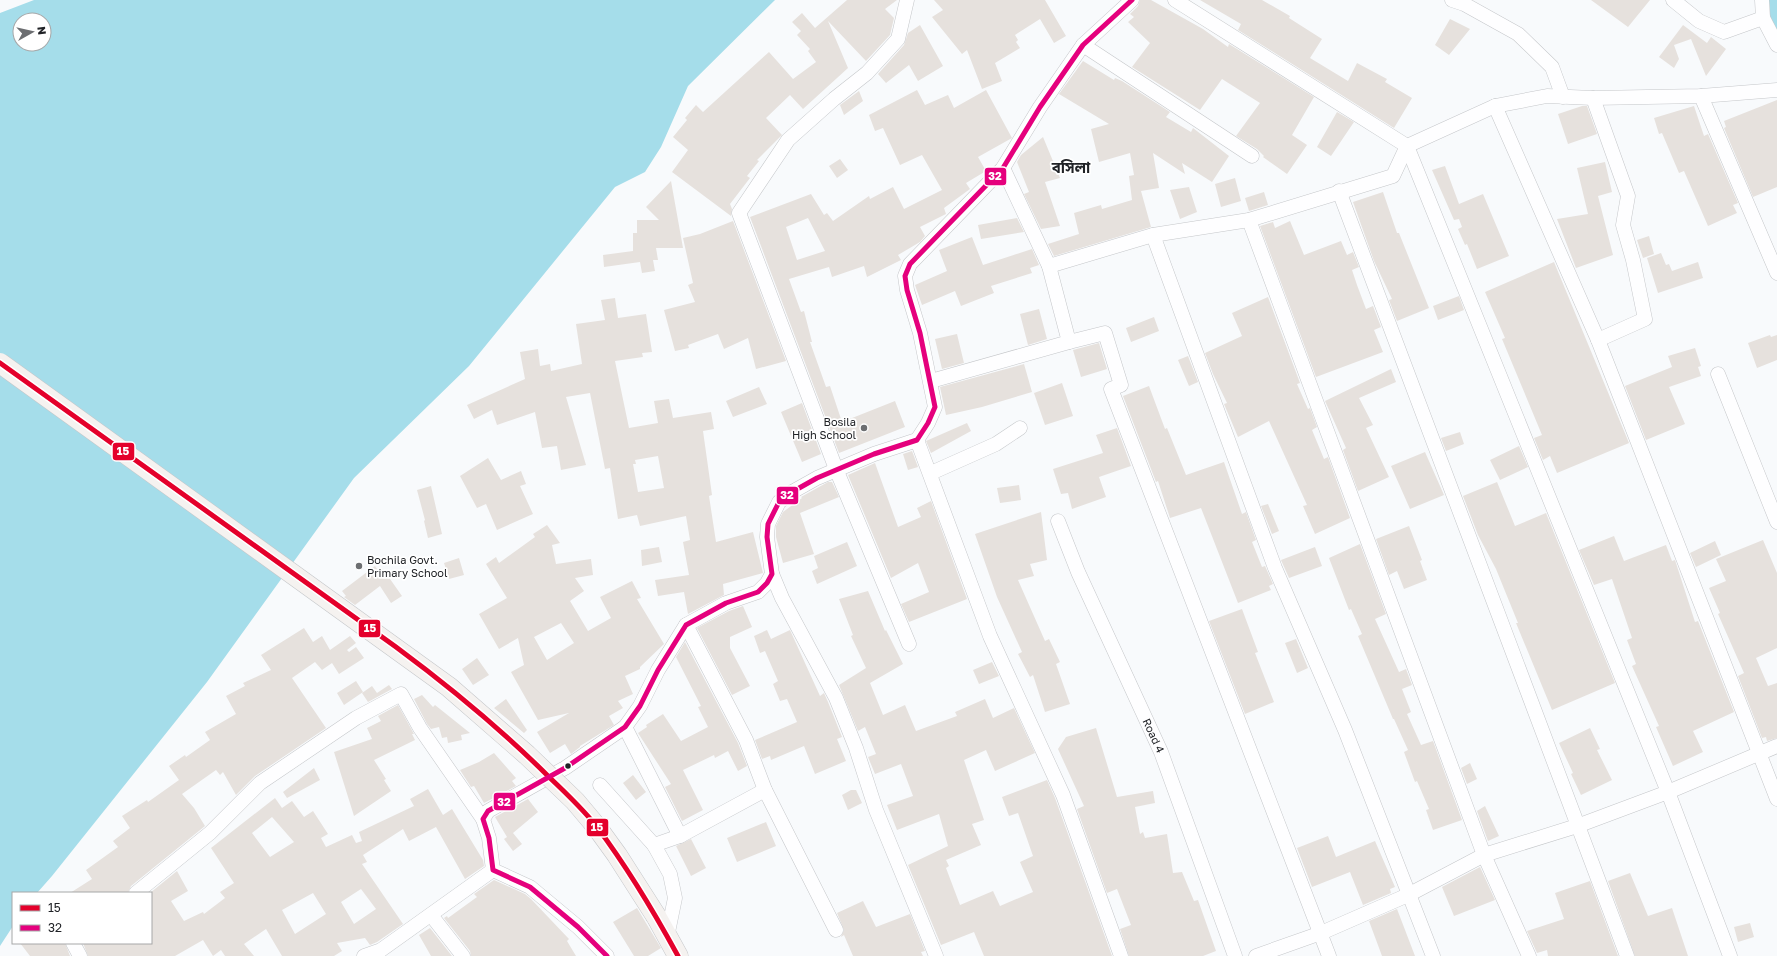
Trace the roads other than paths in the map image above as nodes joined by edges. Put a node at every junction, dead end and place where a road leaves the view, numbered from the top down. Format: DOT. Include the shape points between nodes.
graph roads {
  1 [pos="907,0"];
  2 [pos="1132,0"];
  3 [pos="1175,0"];
  4 [pos="1452,0"];
  5 [pos="1673,0"];
  6 [pos="1762,0"];
  7 [pos="1763,18"];
  8 [pos="1083,45"];
  9 [pos="1777,45"];
  10 [pos="1777,90"];
  11 [pos="1701,96"];
  12 [pos="1563,97"];
  13 [pos="1593,98"];
  14 [pos="1494,106"];
  15 [pos="1407,146"];
  16 [pos="1252,156"];
  17 [pos="1003,168"];
  18 [pos="1339,191"];
  19 [pos="1249,220"];
  20 [pos="1153,235"];
  21 [pos="1049,266"];
  22 [pos="1777,273"];
  23 [pos="1598,340"];
  24 [pos="1069,342"];
  25 [pos="0,363"];
  26 [pos="1718,374"];
  27 [pos="931,381"];
  28 [pos="1020,428"];
  29 [pos="917,440"];
  30 [pos="836,470"];
  31 [pos="931,473"];
  32 [pos="1058,521"];
  33 [pos="1777,522"];
  34 [pos="772,574"];
  35 [pos="686,625"];
  36 [pos="909,644"];
  37 [pos="626,727"];
  38 [pos="1777,746"];
  39 [pos="1760,753"];
  40 [pos="600,785"];
  41 [pos="765,790"];
  42 [pos="1668,792"];
  43 [pos="1777,799"];
  44 [pos="483,819"];
  45 [pos="1577,826"];
  46 [pos="680,836"];
  47 [pos="654,845"];
  48 [pos="1484,854"];
  49 [pos="494,870"];
  50 [pos="137,892"];
  51 [pos="1408,895"];
  52 [pos="431,915"];
  53 [pos="836,930"];
  54 [pos="1321,933"];
  55 [pos="667,937"];
  56 [pos="74,944"];
  57 [pos="383,953"];
  58 [pos="80,956"];
  59 [pos="364,956"];
  60 [pos="463,956"];
  61 [pos="608,956"];
  62 [pos="678,956"];
  63 [pos="936,956"];
  64 [pos="1121,956"];
  65 [pos="1236,956"];
  66 [pos="1256,956"];
  67 [pos="1330,956"];
  68 [pos="1433,956"];
  69 [pos="1529,956"];
  70 [pos="1627,956"];
  71 [pos="1730,956"];
  1 -- 30 [label="street" via="898,39 867,74 788,140 739,213"];
  2 -- 8 [label="street"];
  3 -- 15 [label="street"];
  4 -- 12 [label="street" via="1518,34 1552,68"];
  5 -- 7 [label="street" via="1699,21 1724,32"];
  6 -- 7 [label="street"];
  7 -- 9 [label="street"];
  8 -- 16 [label="street"];
  8 -- 17 [label="street" via="1040,107"];
  10 -- 11 [label="street"];
  11 -- 13 [label="street"];
  11 -- 22 [label="street"];
  12 -- 13 [label="street"];
  12 -- 14 [label="street" via="1547,96"];
  13 -- 23 [label="street" via="1628,196 1624,224 1645,319"];
  14 -- 15 [label="street"];
  14 -- 23 [label="street"];
  15 -- 18 [label="street" via="1393,176"];
  15 -- 42 [label="street"];
  17 -- 21 [label="street"];
  17 -- 27 [label="street" via="910,264 906,276 907,290"];
  18 -- 19 [label="street"];
  18 -- 45 [label="street"];
  19 -- 20 [label="street"];
  19 -- 48 [label="street"];
  20 -- 21 [label="street"];
  20 -- 51 [label="street" via="1274,568 1345,730"];
  21 -- 24 [label="street"];
  23 -- 39 [label="street"];
  24 -- 27 [label="street"];
  24 -- 54 [label="street" via="1105,333 1121,385 1111,389"];
  25 -- 55 [label="main road, bridge" via="449,687 575,801 617,855"];
  26 -- 33 [label="street"];
  27 -- 29 [label="street" via="935,407"];
  28 -- 31 [label="street" via="996,444"];
  29 -- 30 [label="street"];
  29 -- 31 [label="street"];
  30 -- 34 [label="street" via="792,492 779,502 768,524 767,537"];
  30 -- 36 [label="street"];
  31 -- 64 [label="street" via="990,636 1063,795"];
  32 -- 65 [label="street, Road 4" via="1078,572 1161,752"];
  34 -- 35 [label="street" via="758,592 726,603"];
  34 -- 63 [label="street" via="782,598 836,698 856,748 876,810"];
  35 -- 37 [label="street"];
  35 -- 41 [label="street" via="746,740"];
  37 -- 44 [label="street" via="565,768 488,811"];
  37 -- 46 [label="street"];
  38 -- 39 [label="street"];
  39 -- 42 [label="street"];
  39 -- 43 [label="street"];
  40 -- 47 [label="street"];
  41 -- 46 [label="street"];
  41 -- 53 [label="street"];
  42 -- 45 [label="street"];
  42 -- 71 [label="street"];
  44 -- 49 [label="street"];
  44 -- 50 [label="street" via="420,728 401,694 356,718 260,783 210,833"];
  45 -- 48 [label="street"];
  45 -- 70 [label="street"];
  46 -- 47 [label="street"];
  47 -- 55 [label="street" via="670,874 675,898"];
  48 -- 51 [label="street"];
  48 -- 69 [label="street"];
  49 -- 52 [label="street"];
  49 -- 61 [label="street" via="530,887"];
  51 -- 54 [label="street"];
  51 -- 68 [label="street"];
  52 -- 57 [label="street"];
  52 -- 60 [label="street"];
  54 -- 66 [label="street"];
  54 -- 67 [label="street"];
  55 -- 62 [label="main road"];
  56 -- 58 [label="street"];
  57 -- 59 [label="street"];
}
